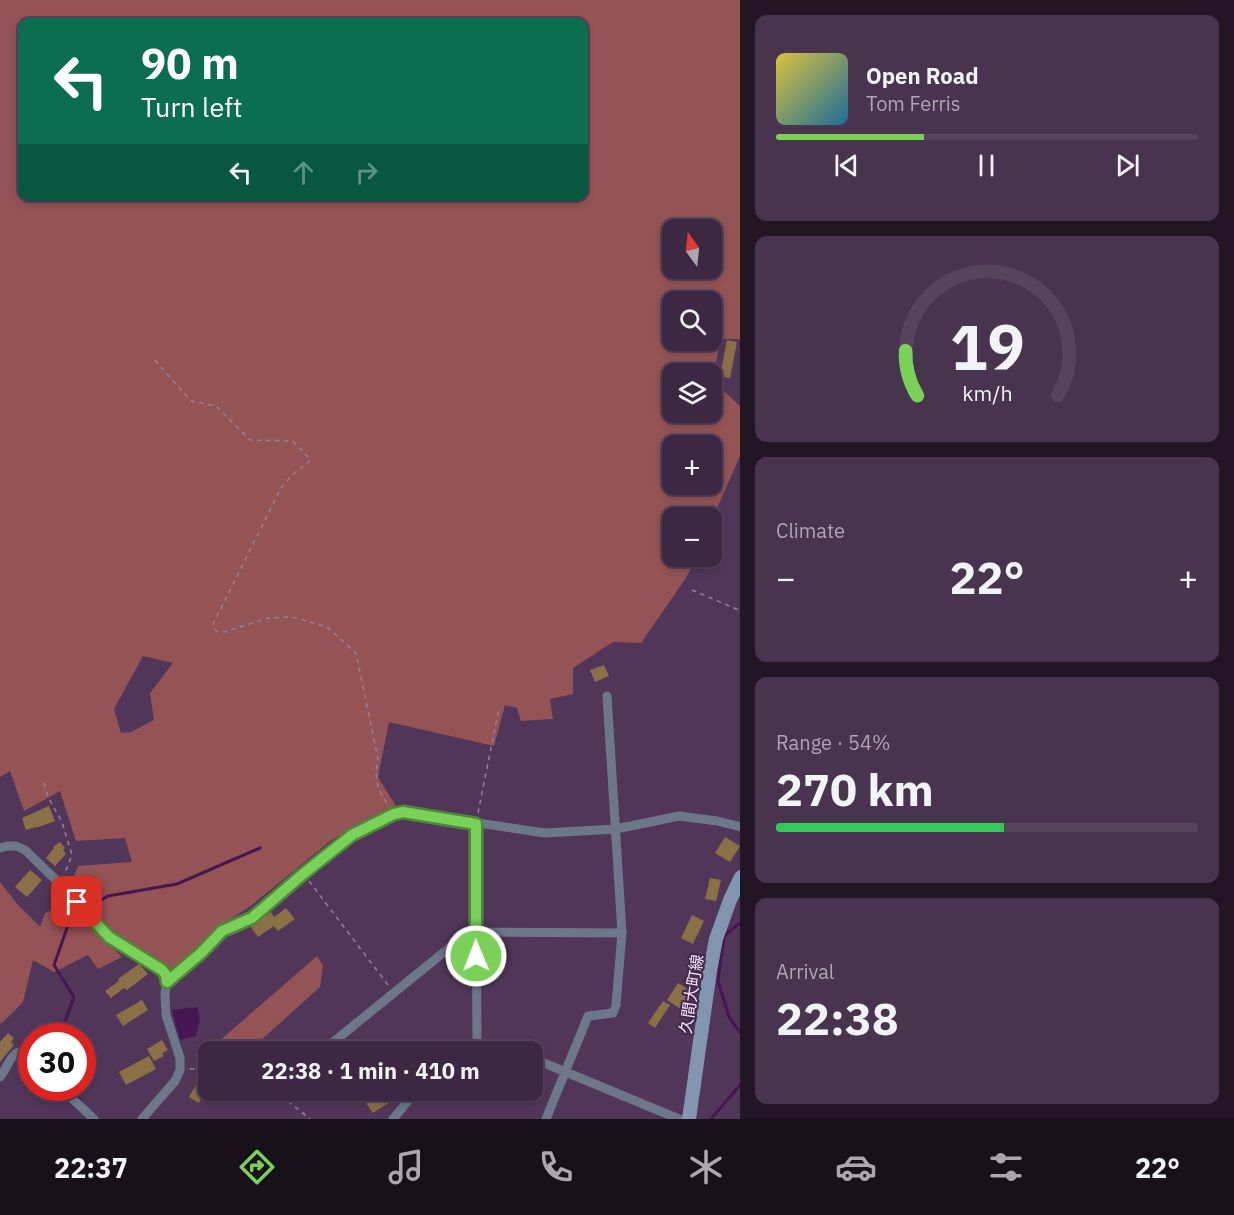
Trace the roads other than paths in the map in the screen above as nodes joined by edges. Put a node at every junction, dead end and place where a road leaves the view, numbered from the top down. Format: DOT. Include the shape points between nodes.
graph roads {
  1 [pos="607,696"];
  2 [pos="476,824"];
  3 [pos="740,827"];
  4 [pos="616,829"];
  5 [pos="0,848"];
  6 [pos="740,879"];
  7 [pos="476,930"];
  8 [pos="622,933"];
  9 [pos="167,982"];
  10 [pos="335,1041"];
  11 [pos="477,1041"];
  12 [pos="18,1053"];
  13 [pos="543,1063"];
  14 [pos="566,1072"];
  15 [pos="1,1073"];
  16 [pos="75,1101"];
  17 [pos="408,1101"];
  18 [pos="94,1119"];
  19 [pos="142,1119"];
  20 [pos="393,1119"];
  21 [pos="546,1119"];
  22 [pos="679,1119"];
  23 [pos="689,1119"];
  1 -- 4 [label="street"];
  2 -- 4 [label="street" via="545,833"];
  2 -- 7 [label="street"];
  2 -- 9 [label="street" via="403,812 352,835 252,918 222,931"];
  3 -- 4 [label="street" via="679,816"];
  4 -- 8 [label="street"];
  5 -- 9 [label="street" via="16,846 25,850 109,937 162,970"];
  6 -- 23 [label="main road, 久間大町線" via="716,939"];
  7 -- 8 [label="street"];
  7 -- 10 [label="street"];
  7 -- 11 [label="street"];
  8 -- 14 [label="street" via="613,1013 588,1016"];
  9 -- 19 [label="street" via="166,1015 180,1070"];
  12 -- 15 [label="street"];
  13 -- 14 [label="street"];
  14 -- 21 [label="street"];
  14 -- 22 [label="street"];
  16 -- 18 [label="street"];
  17 -- 20 [label="street"];
}
